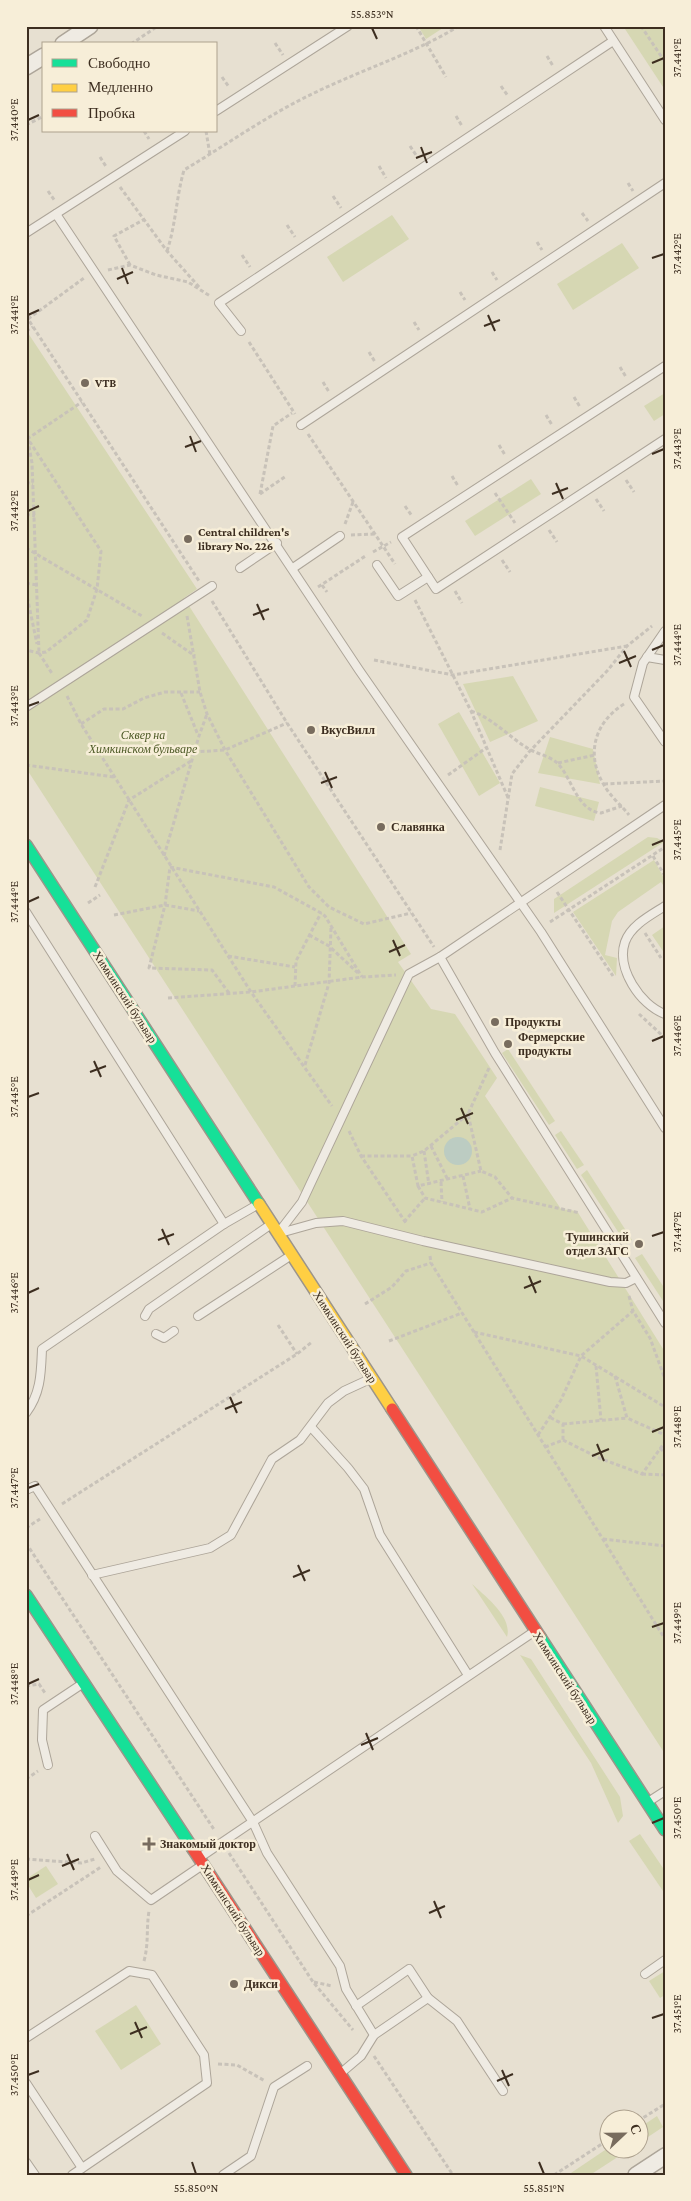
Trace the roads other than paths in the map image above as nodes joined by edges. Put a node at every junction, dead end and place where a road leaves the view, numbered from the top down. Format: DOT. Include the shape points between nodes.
graph roads {
  1 [pos="90,26"];
  2 [pos="348,26"];
  3 [pos="604,26"];
  4 [pos="614,41"];
  5 [pos="66,42"];
  6 [pos="42,57"];
  7 [pos="26,67"];
  8 [pos="218,110"];
  9 [pos="665,120"];
  10 [pos="182,132"];
  11 [pos="665,183"];
  12 [pos="56,214"];
  13 [pos="26,233"];
  14 [pos="241,331"];
  15 [pos="665,366"];
  16 [pos="301,425"];
  17 [pos="665,439"];
  18 [pos="340,536"];
  19 [pos="277,543"];
  20 [pos="377,564"];
  21 [pos="240,568"];
  22 [pos="293,568"];
  23 [pos="428,577"];
  24 [pos="209,588"];
  25 [pos="665,631"];
  26 [pos="648,657"];
  27 [pos="665,660"];
  28 [pos="26,707"];
  29 [pos="665,742"];
  30 [pos="665,805"];
  31 [pos="26,845"];
  32 [pos="519,902"];
  33 [pos="665,906"];
  34 [pos="26,912"];
  35 [pos="440,957"];
  36 [pos="665,1014"];
  37 [pos="665,1128"];
  38 [pos="259,1204"];
  39 [pos="224,1224"];
  40 [pos="275,1229"];
  41 [pos="292,1254"];
  42 [pos="636,1278"];
  43 [pos="145,1316"];
  44 [pos="198,1316"];
  45 [pos="665,1323"];
  46 [pos="174,1331"];
  47 [pos="156,1334"];
  48 [pos="371,1378"];
  49 [pos="26,1413"];
  50 [pos="311,1427"];
  51 [pos="26,1490"];
  52 [pos="92,1575"];
  53 [pos="26,1595"];
  54 [pos="535,1631"];
  55 [pos="468,1675"];
  56 [pos="84,1683"];
  57 [pos="48,1765"];
  58 [pos="665,1791"];
  59 [pos="647,1804"];
  60 [pos="253,1822"];
  61 [pos="665,1830"];
  62 [pos="95,1836"];
  63 [pos="201,1861"];
  64 [pos="665,1960"];
  65 [pos="645,1974"];
  66 [pos="428,1998"];
  67 [pos="356,2006"];
  68 [pos="374,2035"];
  69 [pos="26,2038"];
  70 [pos="307,2066"];
  71 [pos="340,2074"];
  72 [pos="26,2083"];
  73 [pos="503,2091"];
  74 [pos="665,2156"];
  75 [pos="26,2162"];
  76 [pos="82,2168"];
  77 [pos="35,2175"];
  78 [pos="72,2175"];
  79 [pos="224,2175"];
  80 [pos="406,2175"];
  81 [pos="636,2175"];
  1 -- 5 [label="street"];
  2 -- 8 [label="lane"];
  3 -- 4 [label="lane"];
  4 -- 9 [label="lane"];
  4 -- 14 [label="lane" via="218,303"];
  6 -- 7 [label="street"];
  10 -- 12 [label="lane"];
  11 -- 16 [label="lane"];
  12 -- 13 [label="lane"];
  12 -- 19 [label="lane"];
  15 -- 23 [label="lane" via="402,537"];
  17 -- 23 [label="lane" via="436,589"];
  18 -- 22 [label="lane"];
  19 -- 21 [label="lane"];
  19 -- 22 [label="lane"];
  20 -- 23 [label="lane" via="398,596"];
  22 -- 32 [label="lane"];
  24 -- 28 [label="lane"];
  25 -- 26 [label="lane"];
  26 -- 27 [label="lane"];
  26 -- 29 [label="lane" via="643,663 634,697"];
  30 -- 32 [label="lane"];
  31 -- 38 [label="main road, Химкинский бульвар"];
  32 -- 35 [label="lane"];
  32 -- 37 [label="lane"];
  33 -- 36 [label="lane" via="638,924 625,942 624,961 630,981 642,998"];
  34 -- 39 [label="lane"];
  35 -- 40 [label="lane" via="409,974 302,1202"];
  35 -- 42 [label="lane" via="495,1053"];
  38 -- 39 [label="lane"];
  38 -- 40 [label="main road, Химкинский бульвар"];
  39 -- 49 [label="lane" via="42,1349 36,1400"];
  40 -- 41 [label="main road, Химкинский бульвар"];
  40 -- 42 [label="lane" via="343,1221 610,1282 626,1283"];
  40 -- 43 [label="lane" via="149,1310"];
  41 -- 44 [label="lane"];
  41 -- 48 [label="main road, Химкинский бульвар"];
  42 -- 45 [label="lane"];
  46 -- 47 [label="lane" via="164,1338"];
  48 -- 50 [label="lane" via="328,1403"];
  48 -- 54 [label="main road, Химкинский бульвар"];
  50 -- 52 [label="lane" via="300,1440 272,1459 231,1535 210,1548"];
  50 -- 55 [label="lane" via="364,1490 380,1535"];
  51 -- 52 [label="lane" via="35,1486"];
  52 -- 60 [label="lane"];
  53 -- 56 [label="main road, Химкинский бульвар"];
  54 -- 55 [label="lane"];
  54 -- 59 [label="main road, Химкинский бульвар"];
  55 -- 60 [label="lane"];
  56 -- 57 [label="lane" via="43,1710 42,1740"];
  56 -- 63 [label="main road, Химкинский бульвар"];
  58 -- 59 [label="lane"];
  59 -- 61 [label="main road, Химкинский бульвар"];
  60 -- 63 [label="lane"];
  60 -- 67 [label="lane" via="267,1854 340,1966 346,1989"];
  62 -- 63 [label="lane" via="118,1871 151,1900"];
  63 -- 71 [label="main road, Химкинский бульвар"];
  64 -- 65 [label="lane"];
  66 -- 67 [label="lane" via="409,1969"];
  66 -- 68 [label="lane"];
  66 -- 73 [label="lane" via="457,2020"];
  67 -- 68 [label="lane"];
  68 -- 71 [label="lane" via="362,2056"];
  69 -- 76 [label="lane" via="129,1971 152,1975 204,2055 207,2083"];
  70 -- 79 [label="lane" via="274,2087 251,2156"];
  71 -- 80 [label="main road, Химкинский бульвар"];
  72 -- 76 [label="lane"];
  74 -- 81 [label="street"];
  75 -- 77 [label="lane"];
  76 -- 78 [label="lane"];
}
